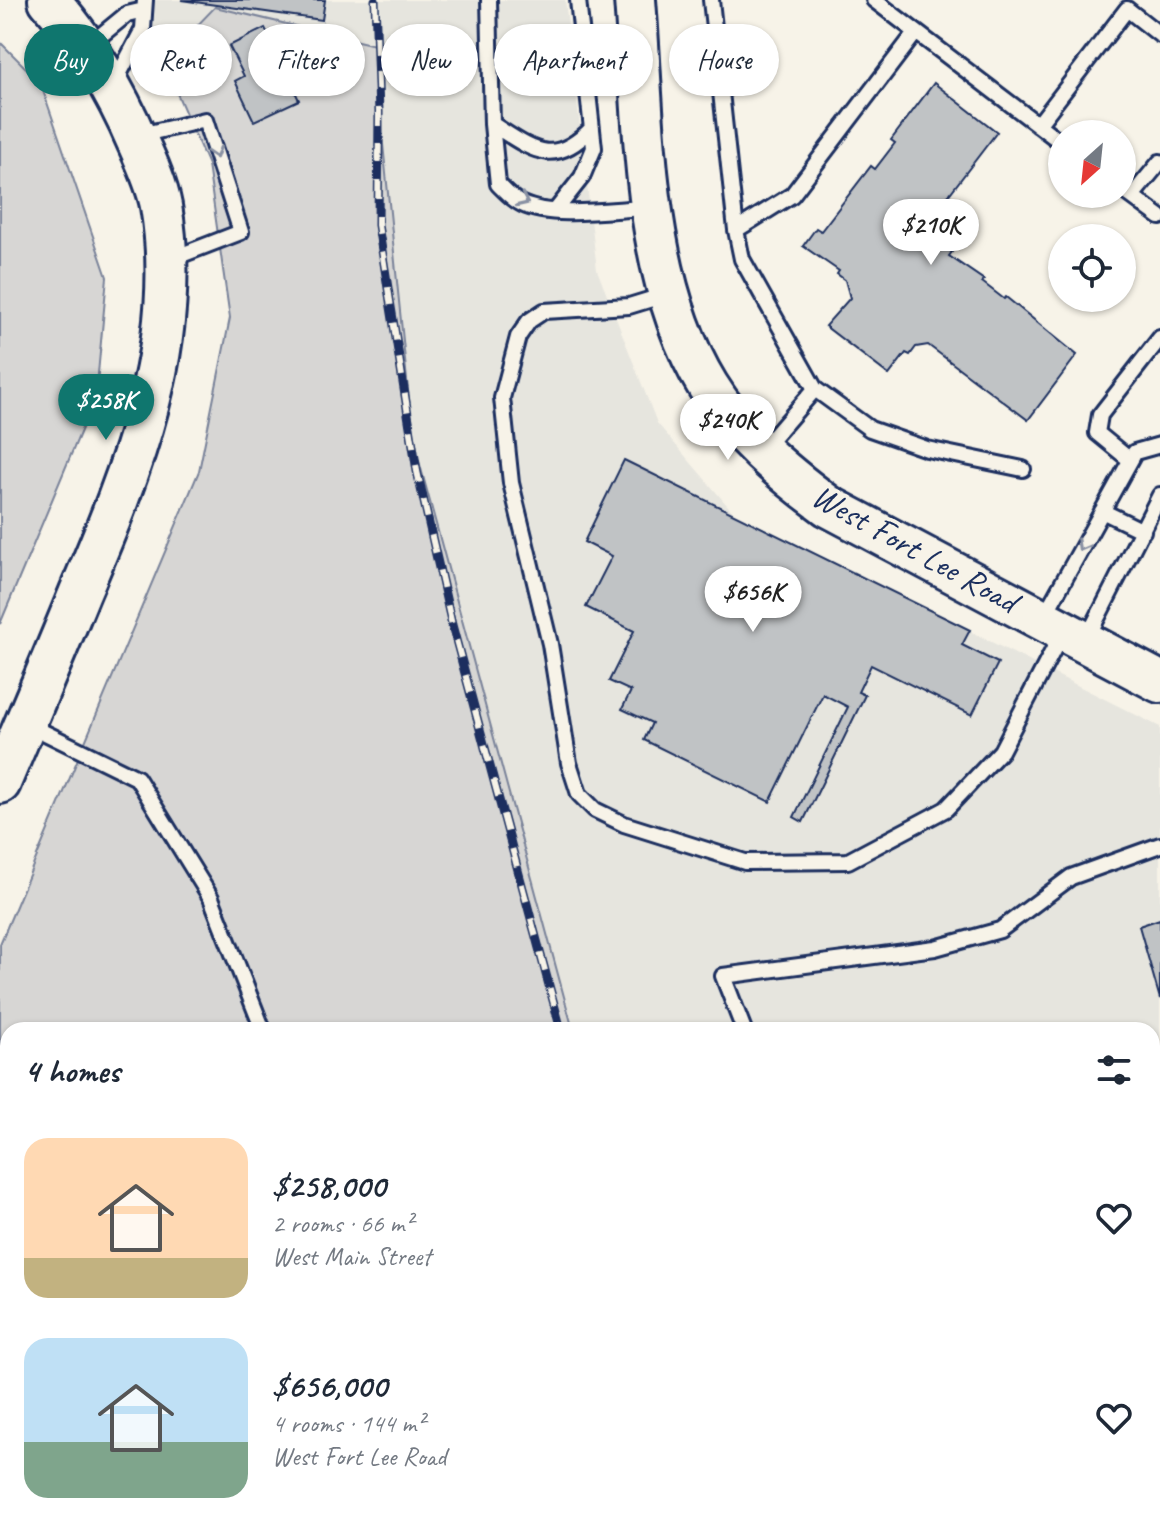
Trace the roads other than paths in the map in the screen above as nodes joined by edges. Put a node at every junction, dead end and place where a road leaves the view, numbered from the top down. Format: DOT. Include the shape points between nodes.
graph roads {
  1 [pos="49,0"];
  2 [pos="489,0"];
  3 [pos="578,0"];
  4 [pos="635,0"];
  5 [pos="711,0"];
  6 [pos="874,0"];
  7 [pos="141,3"];
  8 [pos="68,24"];
  9 [pos="114,25"];
  10 [pos="916,32"];
  11 [pos="1160,35"];
  12 [pos="114,82"];
  13 [pos="114,90"];
  14 [pos="492,124"];
  15 [pos="1038,125"];
  16 [pos="592,128"];
  17 [pos="1048,132"];
  18 [pos="135,136"];
  19 [pos="1160,162"];
  20 [pos="1136,184"];
  21 [pos="1136,199"];
  22 [pos="652,208"];
  23 [pos="556,210"];
  24 [pos="1160,217"];
  25 [pos="736,230"];
  26 [pos="166,261"];
  27 [pos="668,294"];
  28 [pos="1160,338"];
  29 [pos="815,389"];
  30 [pos="1160,445"];
  31 [pos="761,451"];
  32 [pos="1130,460"];
  33 [pos="1023,469"];
  34 [pos="1160,495"];
  35 [pos="1102,511"];
  36 [pos="1143,531"];
  37 [pos="1064,629"];
  38 [pos="1160,682"];
  39 [pos="25,723"];
  40 [pos="0,783"];
  41 [pos="1160,845"];
  42 [pos="260,1022"];
  43 [pos="741,1022"];
  1 -- 8 [label="main road"];
  2 -- 14 [label="lane"];
  3 -- 16 [label="lane"];
  4 -- 22 [label="main road, West Fort Lee Road"];
  5 -- 25 [label="lane"];
  6 -- 10 [label="lane"];
  7 -- 9 [label="lane"];
  7 -- 12 [label="lane" via="143,29"];
  10 -- 15 [label="lane"];
  10 -- 25 [label="lane" via="792,195"];
  11 -- 15 [label="lane" via="1127,9"];
  13 -- 18 [label="main road"];
  14 -- 16 [label="lane" via="548,153 564,151"];
  14 -- 23 [label="lane, one-way" via="498,184 523,205"];
  15 -- 17 [label="lane"];
  16 -- 23 [label="lane" via="594,148 582,177"];
  18 -- 26 [label="main road" via="161,203"];
  18 -- 26 [label="lane, one-way" via="205,120 241,232"];
  19 -- 20 [label="lane"];
  21 -- 24 [label="lane"];
  22 -- 23 [label="lane"];
  22 -- 27 [label="main road, West Fort Lee Road"];
  25 -- 29 [label="lane" via="742,259"];
  26 -- 39 [label="main road" via="159,356 146,421 126,483"];
  27 -- 31 [label="main road, West Fort Lee Road" via="708,386"];
  27 -- 37 [label="lane" via="629,306 544,311 518,337 502,398 511,483 550,644 569,763 579,794 595,810 745,862 848,861 946,809 1001,751"];
  28 -- 32 [label="lane" via="1100,415 1097,433"];
  29 -- 31 [label="lane"];
  29 -- 33 [label="lane" via="870,429 927,449"];
  30 -- 32 [label="lane" via="1135,452"];
  31 -- 37 [label="main road, West Fort Lee Road" via="828,506"];
  32 -- 35 [label="lane"];
  34 -- 36 [label="lane"];
  35 -- 36 [label="lane"];
  35 -- 37 [label="lane, one-way"];
  36 -- 37 [label="lane"];
  37 -- 38 [label="main road, West Fort Lee Road"];
  39 -- 40 [label="main road"];
  39 -- 42 [label="lane" via="137,778 211,898"];
  41 -- 43 [label="lane" via="1071,877 1000,930 935,948 723,976"];
}
